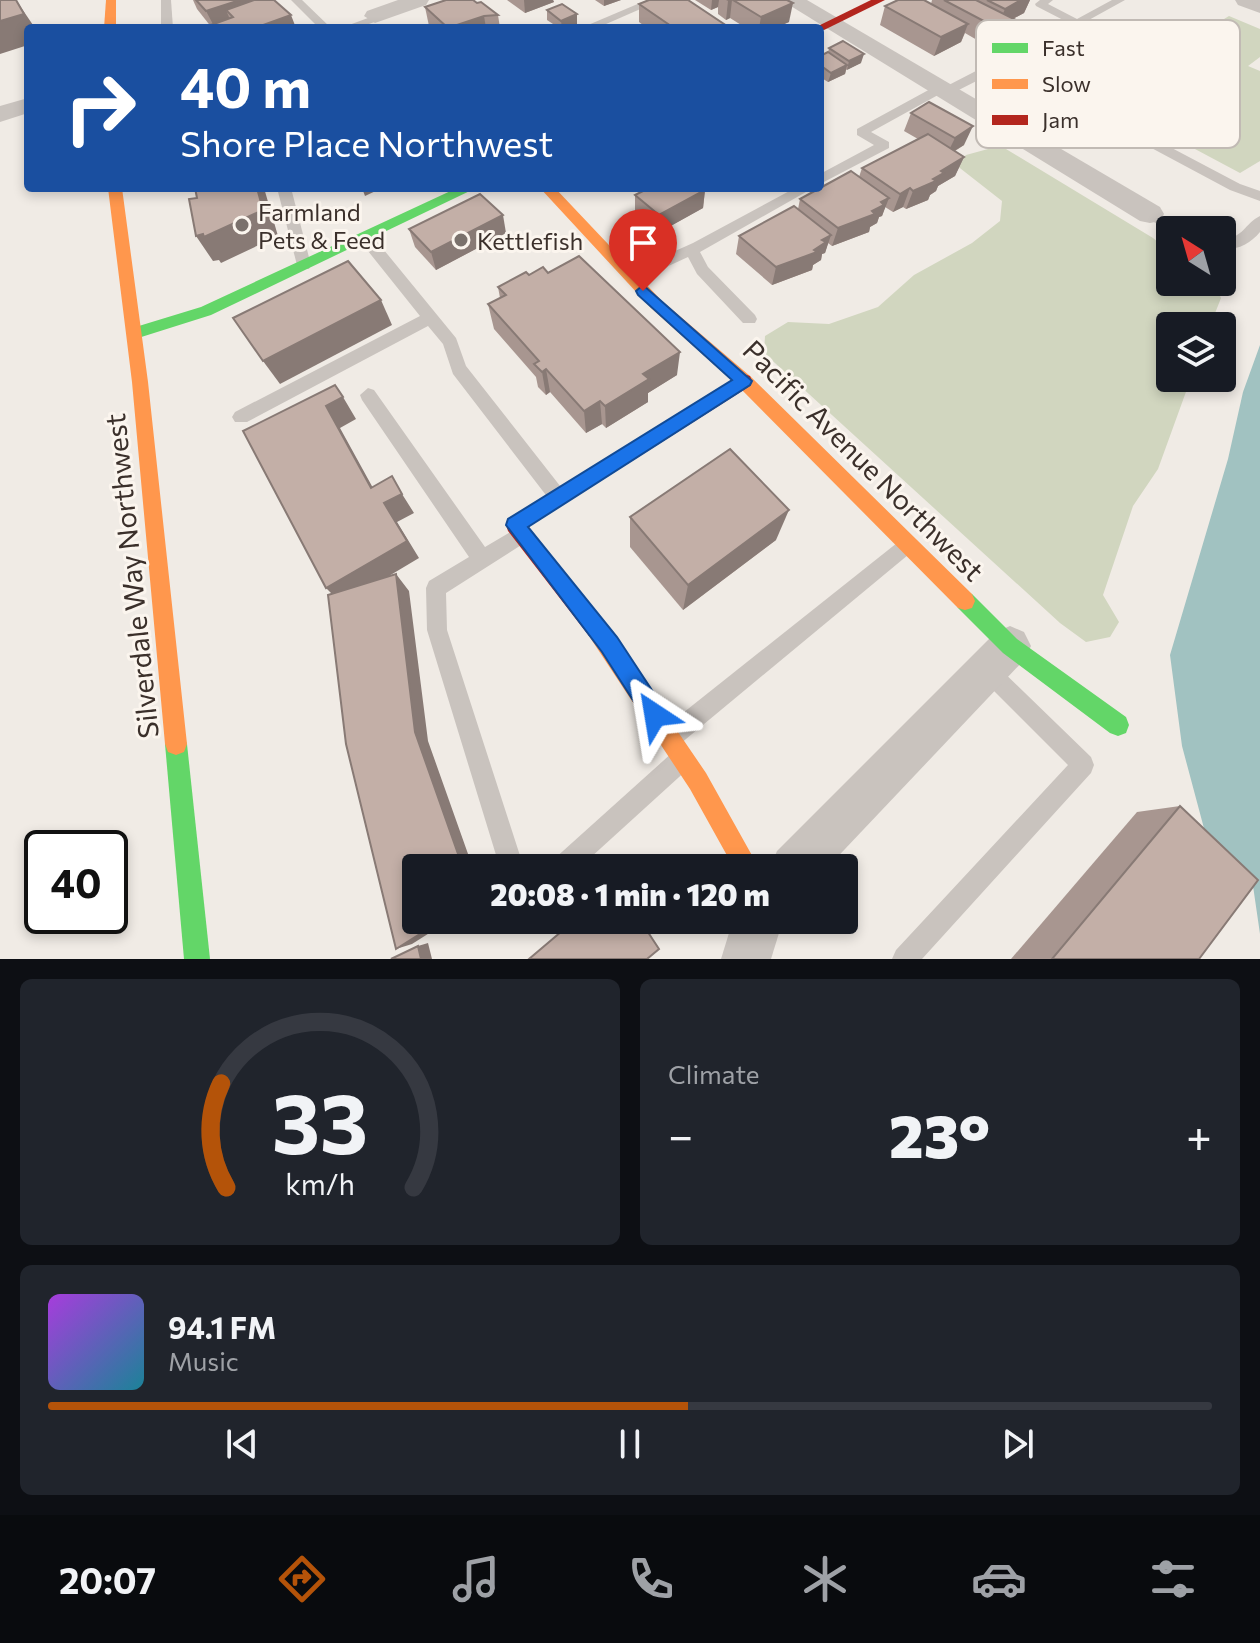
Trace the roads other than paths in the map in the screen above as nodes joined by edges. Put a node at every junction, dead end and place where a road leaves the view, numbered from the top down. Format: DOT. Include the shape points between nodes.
graph roads {
  1 [pos="111,0"];
  2 [pos="166,0"];
  3 [pos="296,0"];
  4 [pos="357,0"];
  5 [pos="656,0"];
  6 [pos="792,0"];
  7 [pos="880,0"];
  8 [pos="1120,0"];
  9 [pos="1246,0"];
  10 [pos="415,1"];
  11 [pos="1040,1"];
  12 [pos="1260,6"];
  13 [pos="1072,20"];
  14 [pos="1083,20"];
  15 [pos="379,21"];
  16 [pos="110,24"];
  17 [pos="167,24"];
  18 [pos="321,24"];
  19 [pos="607,24"];
  20 [pos="822,24"];
  21 [pos="825,26"];
  22 [pos="976,75"];
  23 [pos="940,91"];
  24 [pos="24,106"];
  25 [pos="976,112"];
  26 [pos="0,114"];
  27 [pos="1037,148"];
  28 [pos="1162,148"];
  29 [pos="824,178"];
  30 [pos="116,192"];
  31 [pos="285,192"];
  32 [pos="461,192"];
  33 [pos="551,192"];
  34 [pos="799,192"];
  35 [pos="1260,196"];
  36 [pos="1150,214"];
  37 [pos="1156,217"];
  38 [pos="1260,221"];
  39 [pos="365,237"];
  40 [pos="1236,243"];
  41 [pos="692,250"];
  42 [pos="304,265"];
  43 [pos="631,277"];
  44 [pos="430,318"];
  45 [pos="749,319"];
  46 [pos="135,333"];
  47 [pos="744,381"];
  48 [pos="368,395"];
  49 [pos="241,417"];
  50 [pos="558,497"];
  51 [pos="522,534"];
  52 [pos="907,544"];
  53 [pos="482,559"];
  54 [pos="998,658"];
  55 [pos="1118,725"];
  56 [pos="670,738"];
  57 [pos="683,758"];
  58 [pos="508,854"];
  59 [pos="577,854"];
  60 [pos="739,854"];
  61 [pos="808,854"];
  62 [pos="754,934"];
  63 [pos="197,959"];
  64 [pos="746,959"];
  65 [pos="905,959"];
  1 -- 16 [label="street"];
  2 -- 17 [label="lane"];
  3 -- 18 [label="lane"];
  4 -- 15 [label="street"];
  5 -- 19 [label="lane"];
  6 -- 20 [label="street"];
  7 -- 21 [label="street"];
  8 -- 14 [label="lane"];
  9 -- 12 [label="street"];
  10 -- 15 [label="street"];
  11 -- 13 [label="lane"];
  21 -- 23 [label="street"];
  22 -- 23 [label="lane"];
  23 -- 25 [label="street"];
  23 -- 29 [label="lane" via="862,132 884,145"];
  24 -- 26 [label="street"];
  27 -- 36 [label="street"];
  28 -- 35 [label="lane"];
  30 -- 46 [label="street, Silverdale Way Northwest"];
  31 -- 42 [label="lane"];
  32 -- 39 [label="street"];
  33 -- 43 [label="street, Pacific Avenue Northwest"];
  34 -- 41 [label="lane"];
  36 -- 37 [label="lane"];
  38 -- 40 [label="lane" via="1253,234"];
  39 -- 42 [label="street"];
  39 -- 44 [label="lane"];
  41 -- 43 [label="lane"];
  41 -- 45 [label="lane" via="702,270"];
  42 -- 46 [label="street" via="206,311"];
  43 -- 47 [label="street, Pacific Avenue Northwest"];
  44 -- 49 [label="lane"];
  44 -- 50 [label="lane" via="450,342 459,369"];
  46 -- 63 [label="street, Silverdale Way Northwest"];
  47 -- 50 [label="street"];
  47 -- 52 [label="street, Pacific Avenue Northwest"];
  48 -- 53 [label="lane"];
  50 -- 51 [label="street" via="515,525"];
  51 -- 53 [label="lane"];
  51 -- 56 [label="street" via="609,645"];
  52 -- 54 [label="street, Pacific Avenue Northwest"];
  52 -- 56 [label="lane"];
  53 -- 58 [label="lane" via="436,588 437,630"];
  54 -- 55 [label="street, Pacific Avenue Northwest"];
  54 -- 61 [label="street"];
  54 -- 65 [label="lane" via="1083,765"];
  56 -- 57 [label="street"];
  57 -- 59 [label="lane"];
  57 -- 60 [label="street"];
  62 -- 64 [label="street"];
}
